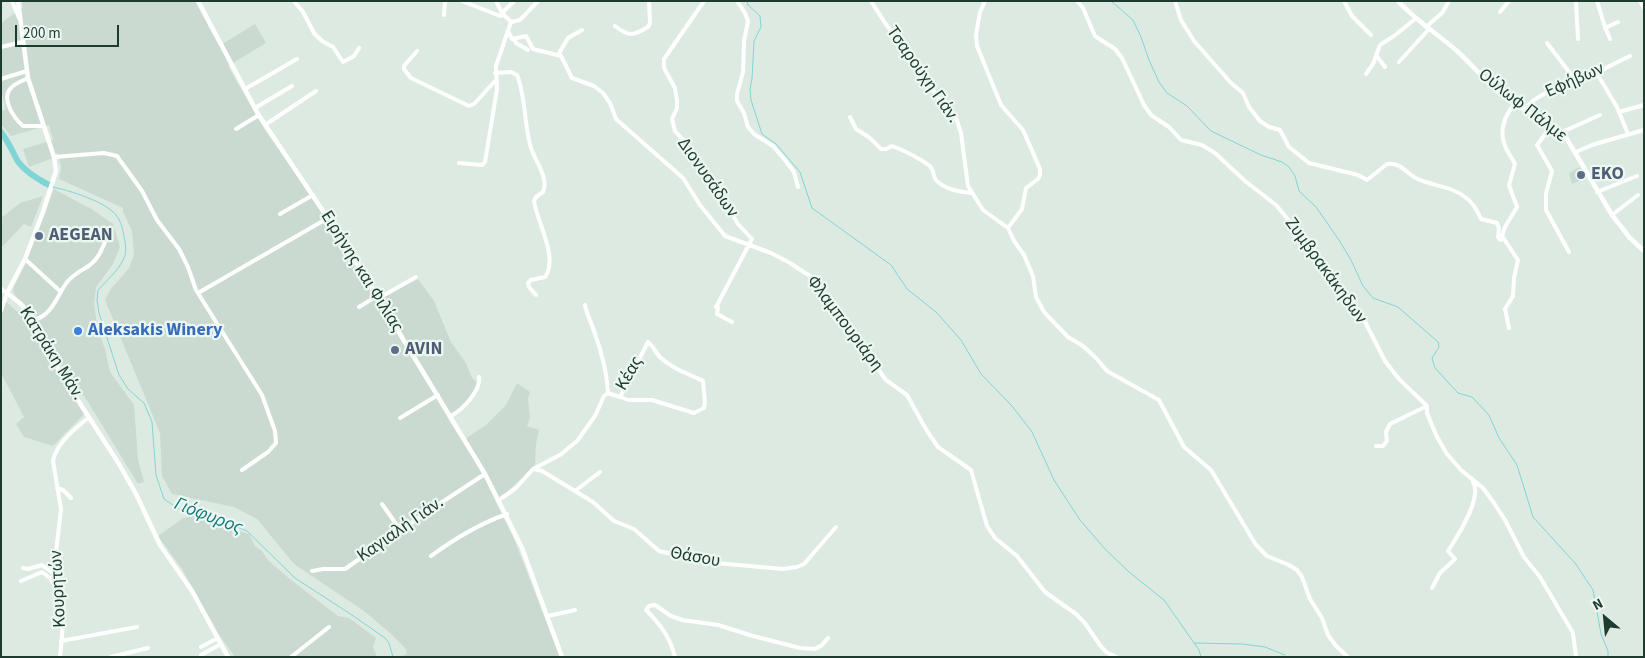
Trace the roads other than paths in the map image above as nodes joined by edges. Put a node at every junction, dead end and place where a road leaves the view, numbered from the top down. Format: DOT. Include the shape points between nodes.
graph roads {
  1 [pos="12,1"];
  2 [pos="18,1"];
  3 [pos="198,1"];
  4 [pos="294,1"];
  5 [pos="445,1"];
  6 [pos="462,1"];
  7 [pos="496,1"];
  8 [pos="514,1"];
  9 [pos="538,1"];
  10 [pos="648,1"];
  11 [pos="704,1"];
  12 [pos="737,1"];
  13 [pos="871,1"];
  14 [pos="985,1"];
  15 [pos="1078,1"];
  16 [pos="1175,1"];
  17 [pos="1344,1"];
  18 [pos="1398,1"];
  19 [pos="1449,1"];
  20 [pos="1508,1"];
  21 [pos="1576,1"];
  22 [pos="1597,1"];
  23 [pos="1640,1"];
  24 [pos="1644,8"];
  25 [pos="1500,12"];
  26 [pos="503,14"];
  27 [pos="444,15"];
  28 [pos="19,18"];
  29 [pos="1415,19"];
  30 [pos="511,22"];
  31 [pos="1618,22"];
  32 [pos="615,26"];
  33 [pos="1428,28"];
  34 [pos="1605,28"];
  35 [pos="582,30"];
  36 [pos="508,31"];
  37 [pos="1371,35"];
  38 [pos="514,39"];
  39 [pos="1578,39"];
  40 [pos="1610,39"];
  41 [pos="22,42"];
  42 [pos="1547,44"];
  43 [pos="1,47"];
  44 [pos="359,48"];
  45 [pos="528,50"];
  46 [pos="417,51"];
  47 [pos="558,55"];
  48 [pos="1376,55"];
  49 [pos="1630,56"];
  50 [pos="296,59"];
  51 [pos="1399,62"];
  52 [pos="1385,67"];
  53 [pos="27,71"];
  54 [pos="1596,72"];
  55 [pos="495,73"];
  56 [pos="1366,74"];
  57 [pos="28,78"];
  58 [pos="1,79"];
  59 [pos="495,80"];
  60 [pos="1576,81"];
  61 [pos="292,86"];
  62 [pos="245,89"];
  63 [pos="316,91"];
  64 [pos="1515,104"];
  65 [pos="1644,105"];
  66 [pos="255,108"];
  67 [pos="1524,110"];
  68 [pos="1619,112"];
  69 [pos="259,115"];
  70 [pos="1600,115"];
  71 [pos="850,117"];
  72 [pos="266,125"];
  73 [pos="1552,125"];
  74 [pos="44,126"];
  75 [pos="236,129"];
  76 [pos="1644,130"];
  77 [pos="1562,132"];
  78 [pos="1628,134"];
  79 [pos="1576,152"];
  80 [pos="54,157"];
  81 [pos="460,163"];
  82 [pos="1637,176"];
  83 [pos="798,187"];
  84 [pos="1597,192"];
  85 [pos="972,193"];
  86 [pos="313,195"];
  87 [pos="1638,195"];
  88 [pos="280,214"];
  89 [pos="1612,214"];
  90 [pos="328,218"];
  91 [pos="1008,228"];
  92 [pos="1503,239"];
  93 [pos="105,242"];
  94 [pos="750,245"];
  95 [pos="1644,251"];
  96 [pos="1569,252"];
  97 [pos="26,259"];
  98 [pos="416,276"];
  99 [pos="1,289"];
  100 [pos="61,292"];
  101 [pos="7,293"];
  102 [pos="198,294"];
  103 [pos="536,295"];
  104 [pos="378,297"];
  105 [pos="585,305"];
  106 [pos="359,307"];
  107 [pos="1,311"];
  108 [pos="33,320"];
  109 [pos="732,322"];
  110 [pos="1509,328"];
  111 [pos="479,377"];
  112 [pos="608,393"];
  113 [pos="438,395"];
  114 [pos="620,396"];
  115 [pos="1427,406"];
  116 [pos="451,416"];
  117 [pos="89,417"];
  118 [pos="400,418"];
  119 [pos="1376,446"];
  120 [pos="533,469"];
  121 [pos="242,470"];
  122 [pos="600,472"];
  123 [pos="485,474"];
  124 [pos="1470,478"];
  125 [pos="58,488"];
  126 [pos="575,491"];
  127 [pos="71,498"];
  128 [pos="499,500"];
  129 [pos="382,504"];
  130 [pos="507,514"];
  131 [pos="836,528"];
  132 [pos="400,531"];
  133 [pos="430,556"];
  134 [pos="23,568"];
  135 [pos="312,571"];
  136 [pos="58,577"];
  137 [pos="21,581"];
  138 [pos="1432,588"];
  139 [pos="62,598"];
  140 [pos="575,610"];
  141 [pos="548,616"];
  142 [pos="137,627"];
  143 [pos="329,627"];
  144 [pos="218,638"];
  145 [pos="828,638"];
  146 [pos="61,641"];
  147 [pos="221,644"];
  148 [pos="201,647"];
  149 [pos="148,648"];
  150 [pos="201,655"];
  151 [pos="60,657"];
  152 [pos="111,657"];
  153 [pos="228,657"];
  154 [pos="291,657"];
  155 [pos="562,657"];
  156 [pos="675,657"];
  157 [pos="1116,657"];
  158 [pos="1348,657"];
  159 [pos="1576,657"];
  1 -- 28 [label="street"];
  2 -- 28 [label="street, Κατράκη Μάν."];
  3 -- 62 [label="street, Ειρήνης και Φιλίας"];
  4 -- 44 [label="street" via="309,27 333,48 342,62 356,55"];
  5 -- 27 [label="street"];
  6 -- 26 [label="street" via="500,16"];
  7 -- 26 [label="street"];
  8 -- 26 [label="street"];
  9 -- 30 [label="street" via="521,18"];
  10 -- 32 [label="street" via="648,27 629,35"];
  11 -- 94 [label="street, Διονυσάδων" via="663,62 676,92 677,108 672,125 738,224 752,239"];
  12 -- 83 [label="street" via="748,21 738,101 748,127 785,160 794,172"];
  13 -- 85 [label="street, Τσαρούχη Γιάν." via="938,98 956,118 966,180"];
  14 -- 91 [label="street" via="979,14 978,50 1000,103 1023,130 1040,172 1038,180 1026,188 1022,209"];
  15 -- 115 [label="street, Ζυμβρακάκηδων" via="1094,36 1115,49 1122,58 1151,114 1181,140 1215,153 1276,205 1305,240 1320,269 1361,314 1385,361"];
  16 -- 92 [label="street" via="1188,32 1244,94 1258,119 1280,130 1289,147 1307,161 1367,180 1388,164 1400,166 1416,178 1465,196 1481,219 1497,223 1498,238"];
  17 -- 37 [label="street" via="1352,16"];
  18 -- 29 [label="street, Ούλωφ Πάλμε"];
  19 -- 33 [label="street"];
  20 -- 25 [label="street"];
  21 -- 39 [label="street"];
  22 -- 34 [label="street"];
  23 -- 24 [label="street"];
  26 -- 30 [label="street"];
  28 -- 41 [label="street, Κατράκη Μάν."];
  29 -- 33 [label="street, Ούλωφ Πάλμε"];
  29 -- 48 [label="street" via="1380,45"];
  30 -- 36 [label="street"];
  31 -- 34 [label="street"];
  33 -- 51 [label="street"];
  33 -- 64 [label="street, Ούλωφ Πάλμε"];
  34 -- 40 [label="street"];
  35 -- 47 [label="street" via="568,38"];
  36 -- 38 [label="street" via="510,38"];
  36 -- 55 [label="street"];
  38 -- 45 [label="street"];
  38 -- 47 [label="street" via="526,36 533,49"];
  41 -- 43 [label="street"];
  41 -- 53 [label="street, Κατράκη Μάν."];
  42 -- 60 [label="street"];
  46 -- 59 [label="street" via="404,66 407,74 469,106"];
  47 -- 94 [label="street, Φλαμπουριάρη" via="572,78 599,89 621,124 683,178 725,236"];
  48 -- 52 [label="street"];
  48 -- 56 [label="street"];
  49 -- 54 [label="street, Εφήβων"];
  50 -- 62 [label="street"];
  53 -- 57 [label="street, Κατράκη Μάν."];
  53 -- 58 [label="street"];
  54 -- 60 [label="street, Εφήβων"];
  54 -- 68 [label="street"];
  55 -- 59 [label="street"];
  55 -- 103 [label="street" via="511,72 517,76 531,147 545,184 543,192 534,201 549,264 545,277 528,283"];
  57 -- 74 [label="street, Κατράκη Μάν."];
  57 -- 74 [label="street" via="11,87 7,93 8,102 24,126"];
  59 -- 81 [label="street" via="497,88 484,164"];
  60 -- 67 [label="street, Εφήβων" via="1540,96"];
  61 -- 66 [label="street"];
  62 -- 66 [label="street, Ειρήνης και Φιλίας"];
  63 -- 72 [label="street"];
  64 -- 67 [label="street, Ούλωφ Πάλμε"];
  64 -- 92 [label="street" via="1506,116 1503,135 1515,164 1509,184 1517,207 1504,229"];
  65 -- 68 [label="street"];
  66 -- 69 [label="street, Ειρήνης και Φιλίας"];
  67 -- 73 [label="street, Ούλωφ Πάλμε"];
  68 -- 78 [label="street"];
  69 -- 72 [label="street, Ειρήνης και Φιλίας"];
  69 -- 75 [label="street"];
  70 -- 77 [label="street"];
  71 -- 85 [label="street" via="856,129 881,149 892,146 918,157 933,170 935,179 942,185 954,191"];
  72 -- 86 [label="street, Ειρήνης και Φιλίας"];
  73 -- 77 [label="street, Ούλωφ Πάλμε"];
  73 -- 96 [label="street" via="1537,145 1552,171 1546,194 1546,212"];
  74 -- 80 [label="street, Κατράκη Μάν."];
  76 -- 78 [label="street"];
  77 -- 79 [label="street, Ούλωφ Πάλμε"];
  78 -- 79 [label="street"];
  79 -- 84 [label="street, Ούλωφ Πάλμε"];
  80 -- 97 [label="street, Κατράκη Μάν." via="54,176"];
  80 -- 102 [label="street" via="104,153 118,157 182,253"];
  82 -- 84 [label="street"];
  84 -- 89 [label="street, Ούλωφ Πάλμε"];
  85 -- 91 [label="street, Τσαρούχη Γιάν." via="985,212"];
  86 -- 88 [label="street"];
  86 -- 90 [label="street, Ειρήνης και Φιλίας"];
  87 -- 89 [label="street"];
  89 -- 95 [label="street, Ούλωφ Πάλμε"];
  90 -- 102 [label="street"];
  90 -- 104 [label="street, Ειρήνης και Φιλίας"];
  91 -- 158 [label="street, Τσαρούχη Γιάν." via="1033,276 1036,297 1044,312 1068,337 1096,358 1106,371 1159,400 1184,447 1211,470 1256,545 1267,556 1297,570 1328,635"];
  92 -- 110 [label="street" via="1518,260 1513,296 1504,309"];
  93 -- 100 [label="street" via="99,256 76,272"];
  94 -- 109 [label="street" via="716,307 717,314"];
  94 -- 157 [label="street, Φλαμπουριάρη" via="810,276 832,315 886,380 908,395 938,447 971,470 987,526 995,538 1017,556 1045,592 1084,622 1106,652"];
  97 -- 100 [label="street"];
  97 -- 101 [label="street, Κατράκη Μάν."];
  98 -- 104 [label="street"];
  99 -- 101 [label="street"];
  100 -- 108 [label="street" via="50,310"];
  101 -- 107 [label="street"];
  101 -- 108 [label="street, Κατράκη Μάν."];
  102 -- 121 [label="street" via="259,390 276,434 274,445"];
  104 -- 106 [label="street"];
  104 -- 113 [label="street, Ειρήνης και Φιλίας"];
  105 -- 112 [label="street"];
  108 -- 117 [label="street, Κατράκη Μάν." via="54,363"];
  111 -- 116 [label="street" via="480,382 469,401"];
  112 -- 114 [label="street, Κέας"];
  112 -- 120 [label="street" via="577,441 560,456"];
  113 -- 116 [label="street, Ειρήνης και Φιλίας"];
  113 -- 118 [label="street"];
  114 -- 114 [label="street, Κέας" via="628,400 652,400 694,413 705,404 703,381 661,358 648,342"];
  115 -- 119 [label="street" via="1390,424 1386,432 1387,441 1383,446"];
  115 -- 124 [label="street, Ζυμβρακάκηδων" via="1436,435 1447,454"];
  116 -- 123 [label="street, Ειρήνης και Φιλίας"];
  117 -- 125 [label="street, Κουρητών" via="55,453 53,464"];
  117 -- 144 [label="street, Κατράκη Μάν." via="130,482 160,545 188,584"];
  120 -- 126 [label="street, Θάσου"];
  120 -- 128 [label="street" via="516,488"];
  122 -- 126 [label="street"];
  123 -- 128 [label="street, Ειρήνης και Φιλίας"];
  123 -- 132 [label="street, Καγιαλή Γιάν."];
  124 -- 138 [label="street" via="1476,494 1465,524 1448,551 1455,559 1440,572"];
  124 -- 159 [label="street, Ζυμβρακάκηδων" via="1498,508 1524,557 1540,577 1573,633"];
  125 -- 127 [label="street"];
  125 -- 136 [label="street, Κουρητών" via="61,513 54,561"];
  126 -- 131 [label="street, Θάσου" via="614,521 634,529 655,550 705,562 783,569 797,567 804,564"];
  128 -- 130 [label="street, Ειρήνης και Φιλίας"];
  129 -- 132 [label="street"];
  130 -- 133 [label="street" via="492,519"];
  130 -- 141 [label="street, Ειρήνης και Φιλίας"];
  132 -- 135 [label="street, Καγιαλή Γιάν." via="345,569"];
  134 -- 136 [label="street" via="42,565"];
  136 -- 139 [label="street, Κουρητών"];
  137 -- 139 [label="street" via="42,572 50,578"];
  139 -- 146 [label="street, Κουρητών"];
  140 -- 141 [label="street"];
  141 -- 155 [label="street, Ειρήνης και Φιλίας"];
  142 -- 146 [label="street"];
  143 -- 154 [label="street"];
  144 -- 147 [label="street, Κατράκη Μάν."];
  144 -- 148 [label="street"];
  145 -- 156 [label="street" via="815,649 800,648 718,625 682,620 655,605 649,606 646,610 665,631"];
  146 -- 151 [label="street, Κουρητών"];
  147 -- 150 [label="street"];
  147 -- 153 [label="street, Κατράκη Μάν."];
  149 -- 152 [label="street"];
}
